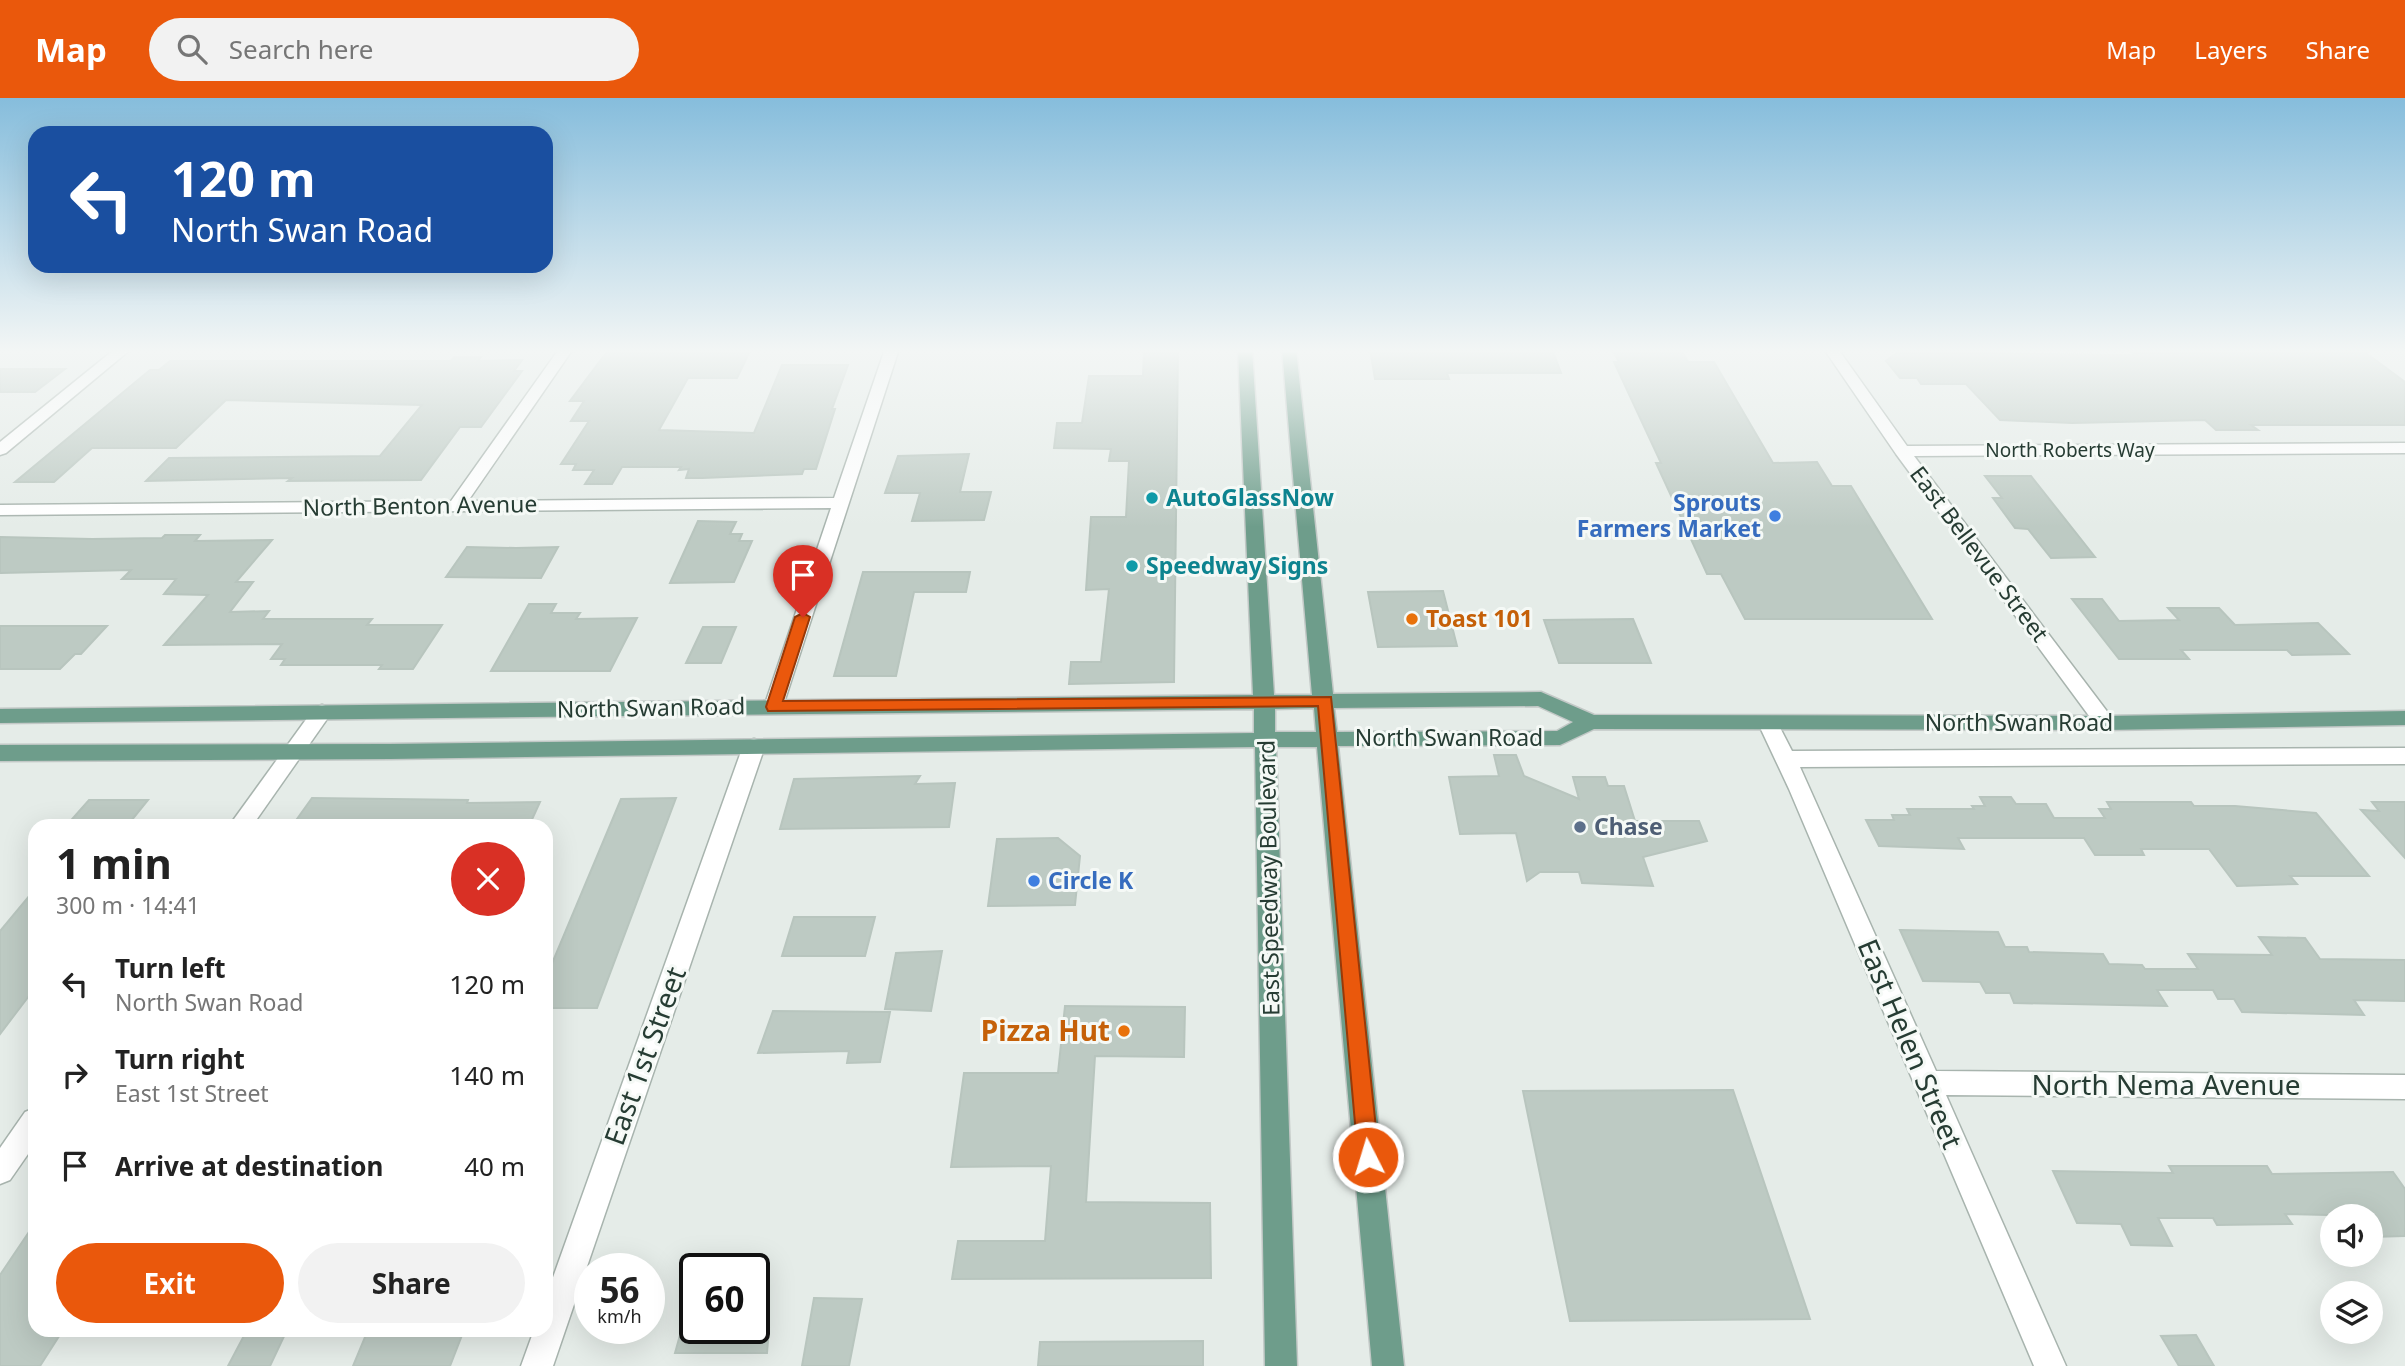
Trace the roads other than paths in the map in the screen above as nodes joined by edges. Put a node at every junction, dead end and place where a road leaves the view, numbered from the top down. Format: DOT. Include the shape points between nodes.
graph roads {
  1 [pos="51,408"];
  2 [pos="525,408"];
  3 [pos="872,408"];
  4 [pos="1248,408"];
  5 [pos="1295,408"];
  6 [pos="1872,408"];
  7 [pos="2405,448"];
  8 [pos="0,450"];
  9 [pos="1902,451"];
  10 [pos="840,503"];
  11 [pos="457,505"];
  12 [pos="0,510"];
  13 [pos="1264,701"];
  14 [pos="1325,701"];
  15 [pos="774,707"];
  16 [pos="322,712"];
  17 [pos="0,716"];
  18 [pos="2405,718"];
  19 [pos="1591,722"];
  20 [pos="1768,723"];
  21 [pos="2105,723"];
  22 [pos="1329,738"];
  23 [pos="1265,739"];
  24 [pos="754,746"];
  25 [pos="0,753"];
  26 [pos="290,755"];
  27 [pos="2405,756"];
  28 [pos="1786,759"];
  29 [pos="245,819"];
  30 [pos="1926,1083"];
  31 [pos="2403,1090"];
  32 [pos="28,1131"];
  33 [pos="0,1171"];
  34 [pos="553,1320"];
  35 [pos="547,1337"];
  36 [pos="537,1366"];
  37 [pos="1282,1366"];
  38 [pos="1388,1366"];
  39 [pos="2050,1366"];
  1 -- 8 [label="street"];
  2 -- 11 [label="street"];
  3 -- 10 [label="street"];
  4 -- 13 [label="main road, East Speedway Boulevard"];
  5 -- 14 [label="main road"];
  6 -- 9 [label="street, East Bellevue Street"];
  7 -- 9 [label="street, North Roberts Way"];
  9 -- 21 [label="street, East Bellevue Street"];
  10 -- 11 [label="street, North Benton Avenue"];
  10 -- 15 [label="street"];
  11 -- 12 [label="street, North Benton Avenue"];
  13 -- 14 [label="main road, North Swan Road"];
  13 -- 15 [label="main road, North Swan Road"];
  13 -- 23 [label="main road, East Speedway Boulevard"];
  14 -- 19 [label="main road, North Swan Road" via="1541,699"];
  14 -- 22 [label="main road"];
  15 -- 16 [label="main road, North Swan Road"];
  16 -- 17 [label="main road, North Swan Road"];
  16 -- 26 [label="street"];
  18 -- 21 [label="main road, North Swan Road"];
  19 -- 20 [label="main road, North Swan Road"];
  19 -- 22 [label="main road, North Swan Road" via="1560,738"];
  20 -- 21 [label="main road, North Swan Road"];
  20 -- 28 [label="street, East Helen Street"];
  22 -- 23 [label="main road, North Swan Road"];
  22 -- 38 [label="main road"];
  23 -- 24 [label="main road, North Swan Road"];
  23 -- 37 [label="main road, East Speedway Boulevard"];
  24 -- 26 [label="main road, North Swan Road"];
  24 -- 34 [label="street, East 1st Street"];
  25 -- 26 [label="main road, North Swan Road"];
  26 -- 29 [label="street"];
  27 -- 28 [label="street, North Swan Road"];
  28 -- 30 [label="street, East Helen Street"];
  30 -- 31 [label="street, North Nema Avenue"];
  30 -- 39 [label="street, East Helen Street"];
  32 -- 33 [label="street"];
  35 -- 36 [label="street, East 1st Street"];
}
